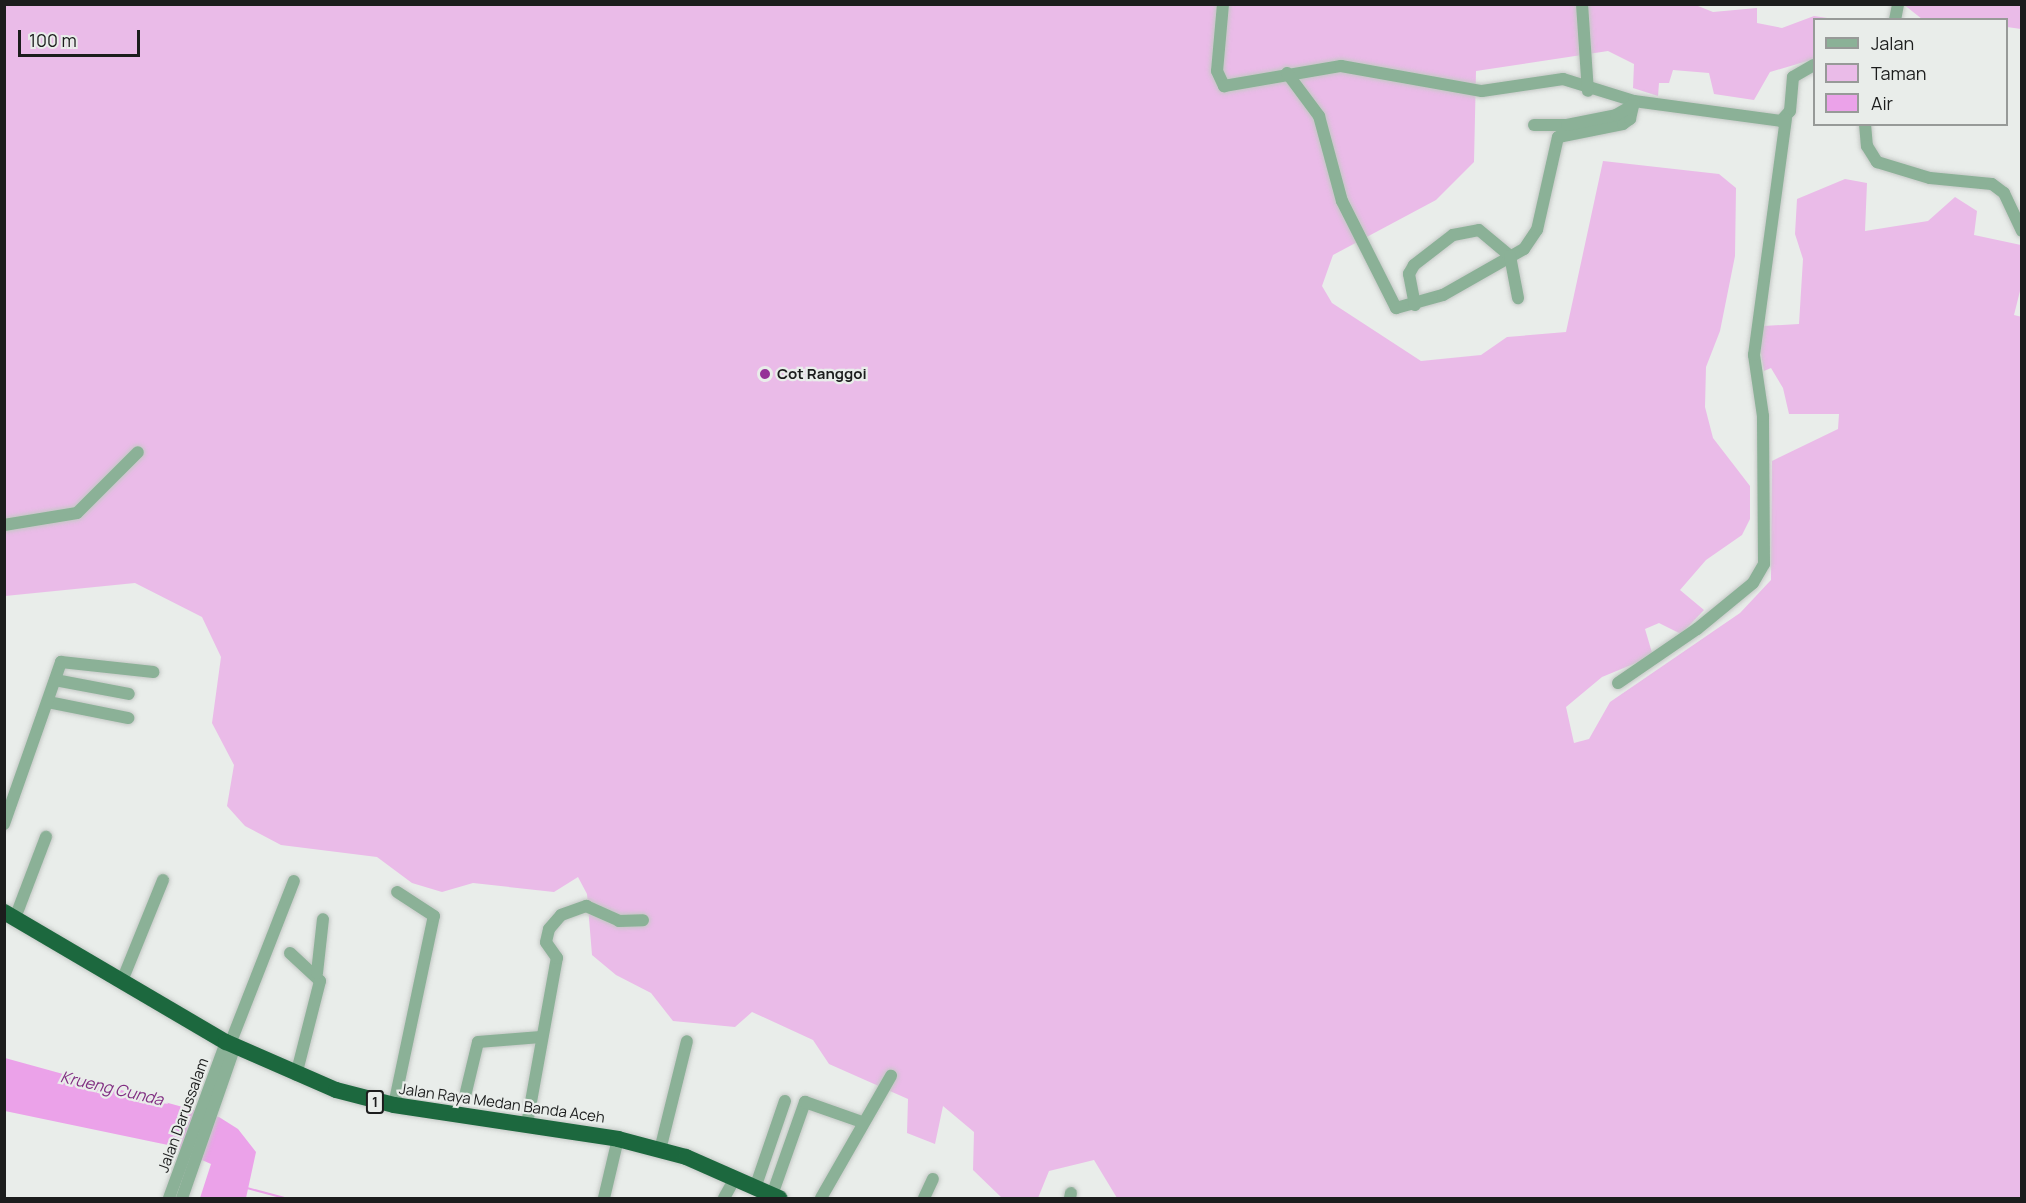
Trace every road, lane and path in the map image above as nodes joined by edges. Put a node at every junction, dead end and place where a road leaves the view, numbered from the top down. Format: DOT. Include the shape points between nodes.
graph roads {
  1 [pos="1223,4"];
  2 [pos="1582,4"];
  3 [pos="1813,66"];
  4 [pos="1287,73"];
  5 [pos="1588,91"];
  6 [pos="1634,103"];
  7 [pos="1786,119"];
  8 [pos="1534,125"];
  9 [pos="1865,126"];
  10 [pos="2022,231"];
  11 [pos="1510,256"];
  12 [pos="1518,298"];
  13 [pos="1415,305"];
  14 [pos="138,452"];
  15 [pos="4,525"];
  16 [pos="153,672"];
  17 [pos="55,680"];
  18 [pos="1618,683"];
  19 [pos="129,694"];
  20 [pos="48,702"];
  21 [pos="128,718"];
  22 [pos="4,824"];
  23 [pos="46,837"];
  24 [pos="163,880"];
  25 [pos="294,881"];
  26 [pos="397,892"];
  27 [pos="10,915"];
  28 [pos="323,919"];
  29 [pos="643,920"];
  30 [pos="290,953"];
  31 [pos="317,973"];
  32 [pos="122,981"];
  33 [pos="541,1037"];
  34 [pos="687,1041"];
  35 [pos="230,1044"];
  36 [pos="296,1075"];
  37 [pos="891,1076"];
  38 [pos="466,1092"];
  39 [pos="785,1101"];
  40 [pos="394,1106"];
  41 [pos="862,1122"];
  42 [pos="527,1124"];
  43 [pos="618,1139"];
  44 [pos="660,1150"];
  45 [pos="187,1157"];
  46 [pos="735,1178"];
  47 [pos="933,1179"];
  48 [pos="755,1188"];
  49 [pos="776,1197"];
  50 [pos="169,1198"];
  51 [pos="182,1198"];
  52 [pos="604,1198"];
  53 [pos="724,1198"];
  54 [pos="821,1198"];
  55 [pos="924,1198"];
  1 -- 4 [label="street" via="1220,81 1231,86"];
  2 -- 5 [label="street"];
  3 -- 7 [label="street" via="1793,76"];
  4 -- 5 [label="street" via="1341,66 1482,91 1563,79"];
  4 -- 13 [label="street" via="1319,116 1342,201 1393,307"];
  5 -- 6 [label="street"];
  6 -- 7 [label="street"];
  6 -- 8 [label="street" via="1616,115 1567,125"];
  6 -- 11 [label="street" via="1623,124 1558,136 1537,230 1524,249"];
  7 -- 18 [label="street" via="1754,355 1763,416 1764,564 1753,583"];
  9 -- 10 [label="street" via="1867,146 1877,162 1930,178 1992,184 2004,193"];
  11 -- 12 [label="street"];
  11 -- 13 [label="street"];
  11 -- 13 [label="street" via="1487,231 1453,236 1414,264 1409,274"];
  14 -- 15 [label="street" via="77,513"];
  16 -- 17 [label="street" via="68,659 61,662"];
  17 -- 19 [label="street"];
  17 -- 20 [label="street"];
  20 -- 21 [label="street"];
  20 -- 22 [label="street"];
  23 -- 27 [label="street"];
  24 -- 32 [label="street"];
  25 -- 35 [label="street, Jalan Darussalam"];
  26 -- 40 [label="street" via="434,916"];
  27 -- 32 [label="highway, Jalan Raya Medan Banda Aceh / 1"];
  28 -- 31 [label="street"];
  29 -- 33 [label="street" via="619,921 586,906 554,922 546,942 558,958"];
  30 -- 31 [label="street"];
  31 -- 36 [label="street" via="320,989"];
  32 -- 35 [label="highway, Jalan Raya Medan Banda Aceh / 1"];
  33 -- 38 [label="street" via="478,1042"];
  33 -- 42 [label="street"];
  34 -- 44 [label="street"];
  35 -- 36 [label="highway, Jalan Raya Medan Banda Aceh / 1"];
  35 -- 45 [label="street, Jalan Darussalam"];
  36 -- 40 [label="highway, Jalan Raya Medan Banda Aceh / 1"];
  37 -- 41 [label="street"];
  39 -- 48 [label="street"];
  40 -- 42 [label="highway, Jalan Raya Medan Banda Aceh / 1"];
  41 -- 49 [label="street" via="806,1102"];
  41 -- 54 [label="street"];
  42 -- 43 [label="highway, Jalan Raya Medan Banda Aceh / 1"];
  43 -- 44 [label="highway, Jalan Raya Medan Banda Aceh / 1"];
  43 -- 52 [label="street"];
  44 -- 46 [label="highway, Jalan Raya Medan Banda Aceh / 1"];
  45 -- 50 [label="street, Jalan Darussalam"];
  45 -- 51 [label="street, Jalan Darussalam"];
  46 -- 48 [label="highway, Jalan Raya Medan Banda Aceh / 1"];
  46 -- 53 [label="street"];
  47 -- 55 [label="street"];
  48 -- 49 [label="highway, Jalan Raya Medan Banda Aceh / 1"];
}
